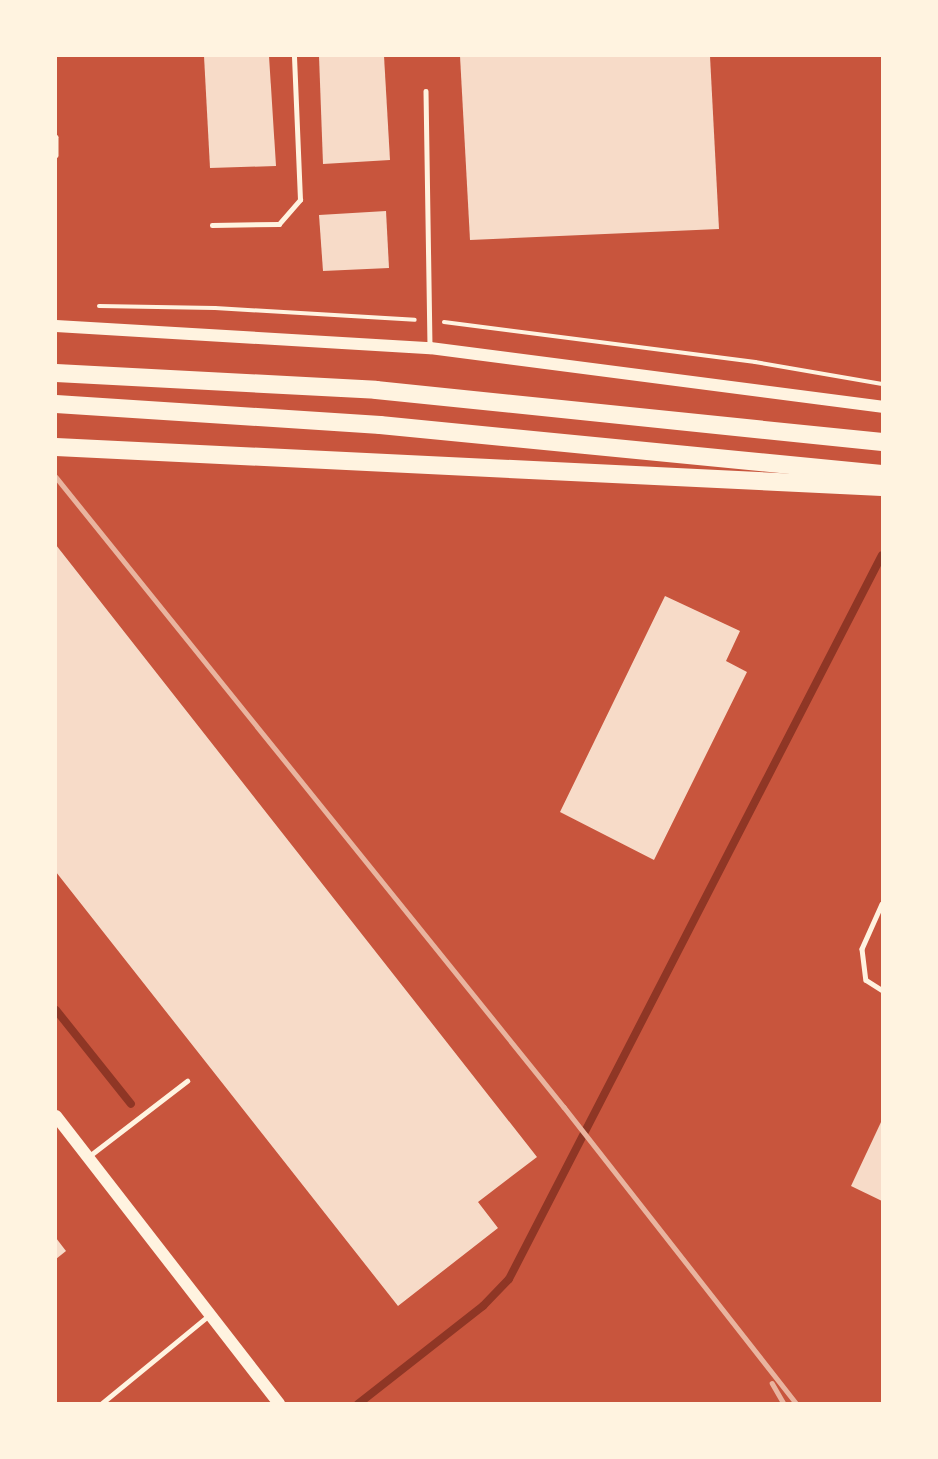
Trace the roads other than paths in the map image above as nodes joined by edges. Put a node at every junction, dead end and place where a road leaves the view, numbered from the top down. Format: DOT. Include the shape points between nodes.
graph roads {
  1 [pos="294,56"];
  2 [pos="426,91"];
  3 [pos="56,137"];
  4 [pos="56,155"];
  5 [pos="212,225"];
  6 [pos="56,326"];
  7 [pos="430,348"];
  8 [pos="56,373"];
  9 [pos="56,404"];
  10 [pos="882,407"];
  11 [pos="882,442"];
  12 [pos="56,447"];
  13 [pos="882,474"];
  14 [pos="882,487"];
  15 [pos="882,904"];
  16 [pos="882,990"];
  17 [pos="187,1081"];
  18 [pos="56,1116"];
  19 [pos="88,1157"];
  20 [pos="210,1314"];
  21 [pos="101,1404"];
  22 [pos="279,1404"];
  1 -- 5 [label="lane" via="300,200 279,224"];
  2 -- 7 [label="lane"];
  3 -- 4 [label="lane"];
  6 -- 7 [label="main road"];
  7 -- 10 [label="main road"];
  8 -- 11 [label="highway" via="376,390"];
  9 -- 13 [label="highway" via="380,425"];
  12 -- 14 [label="highway"];
  15 -- 16 [label="lane" via="862,950 866,980"];
  17 -- 19 [label="lane"];
  18 -- 19 [label="main road"];
  19 -- 20 [label="main road"];
  20 -- 21 [label="lane"];
  20 -- 22 [label="main road"];
}
